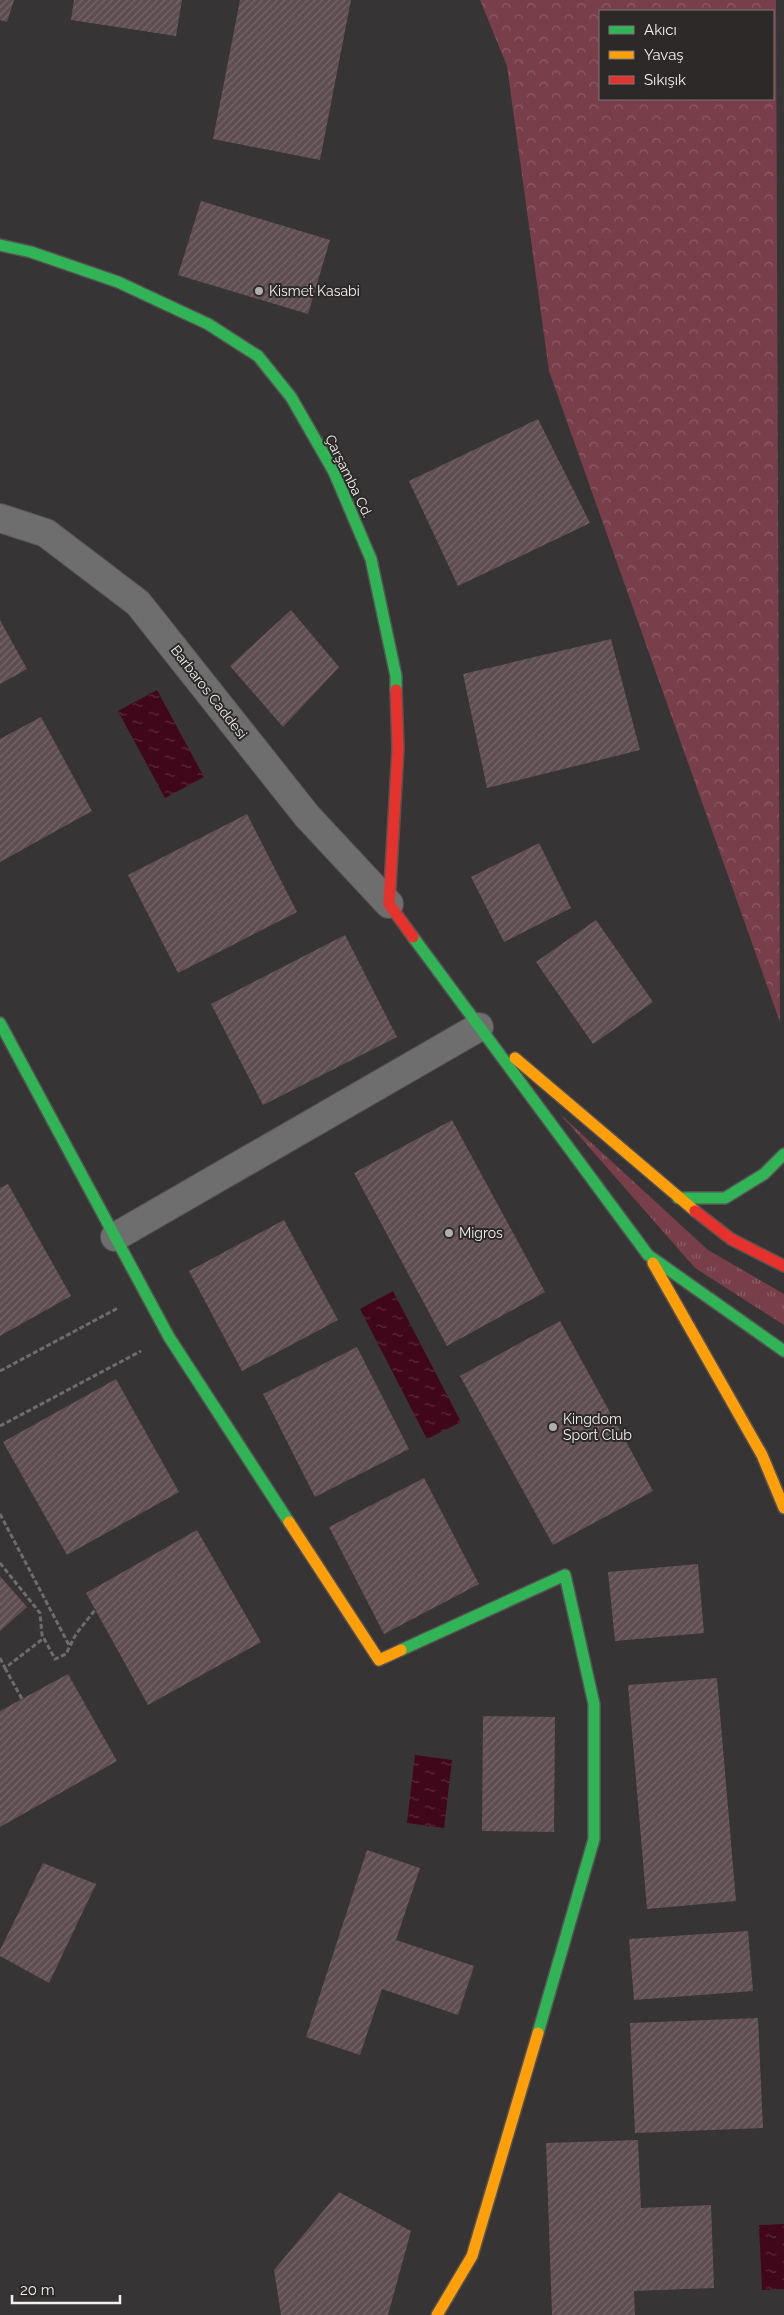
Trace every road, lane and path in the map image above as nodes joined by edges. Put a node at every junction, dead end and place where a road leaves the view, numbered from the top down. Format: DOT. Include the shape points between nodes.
graph roads {
  1 [pos="0,245"];
  2 [pos="0,518"];
  3 [pos="389,904"];
  4 [pos="0,1023"];
  5 [pos="479,1027"];
  6 [pos="784,1154"];
  7 [pos="678,1198"];
  8 [pos="115,1237"];
  9 [pos="648,1255"];
  10 [pos="784,1266"];
  11 [pos="145,1294"];
  12 [pos="168,1337"];
  13 [pos="784,1351"];
  14 [pos="0,1371"];
  15 [pos="0,1426"];
  16 [pos="784,1508"];
  17 [pos="0,1514"];
  18 [pos="0,1563"];
  19 [pos="95,1610"];
  20 [pos="44,1638"];
  21 [pos="70,1645"];
  22 [pos="0,1658"];
  23 [pos="5,1668"];
  24 [pos="22,1699"];
  25 [pos="438,2315"];
  1 -- 3 [label="street, Çarşamba Cd." via="32,252 118,282 208,324 258,356 291,397 334,472 371,559 396,676 398,749"];
  2 -- 3 [label="street, Barbaros Caddesi" via="46,533 138,603 307,816"];
  3 -- 5 [label="street"];
  4 -- 8 [label="street"];
  5 -- 7 [label="street"];
  5 -- 8 [label="street"];
  5 -- 9 [label="street"];
  6 -- 7 [label="street" via="764,1174 725,1198"];
  7 -- 10 [label="street" via="731,1239"];
  8 -- 11 [label="street"];
  9 -- 13 [label="street"];
  9 -- 16 [label="street" via="762,1455"];
  11 -- 12 [label="street"];
  11 -- 14 [label="path"];
  12 -- 15 [label="path"];
  12 -- 25 [label="street" via="380,1660 565,1575 594,1704 594,1839 472,2256"];
  17 -- 21 [label="path"];
  18 -- 20 [label="path" via="40,1612"];
  19 -- 21 [label="path"];
  20 -- 21 [label="path" via="55,1659 66,1654"];
  20 -- 23 [label="path"];
  22 -- 23 [label="path"];
  23 -- 24 [label="path"];
}
